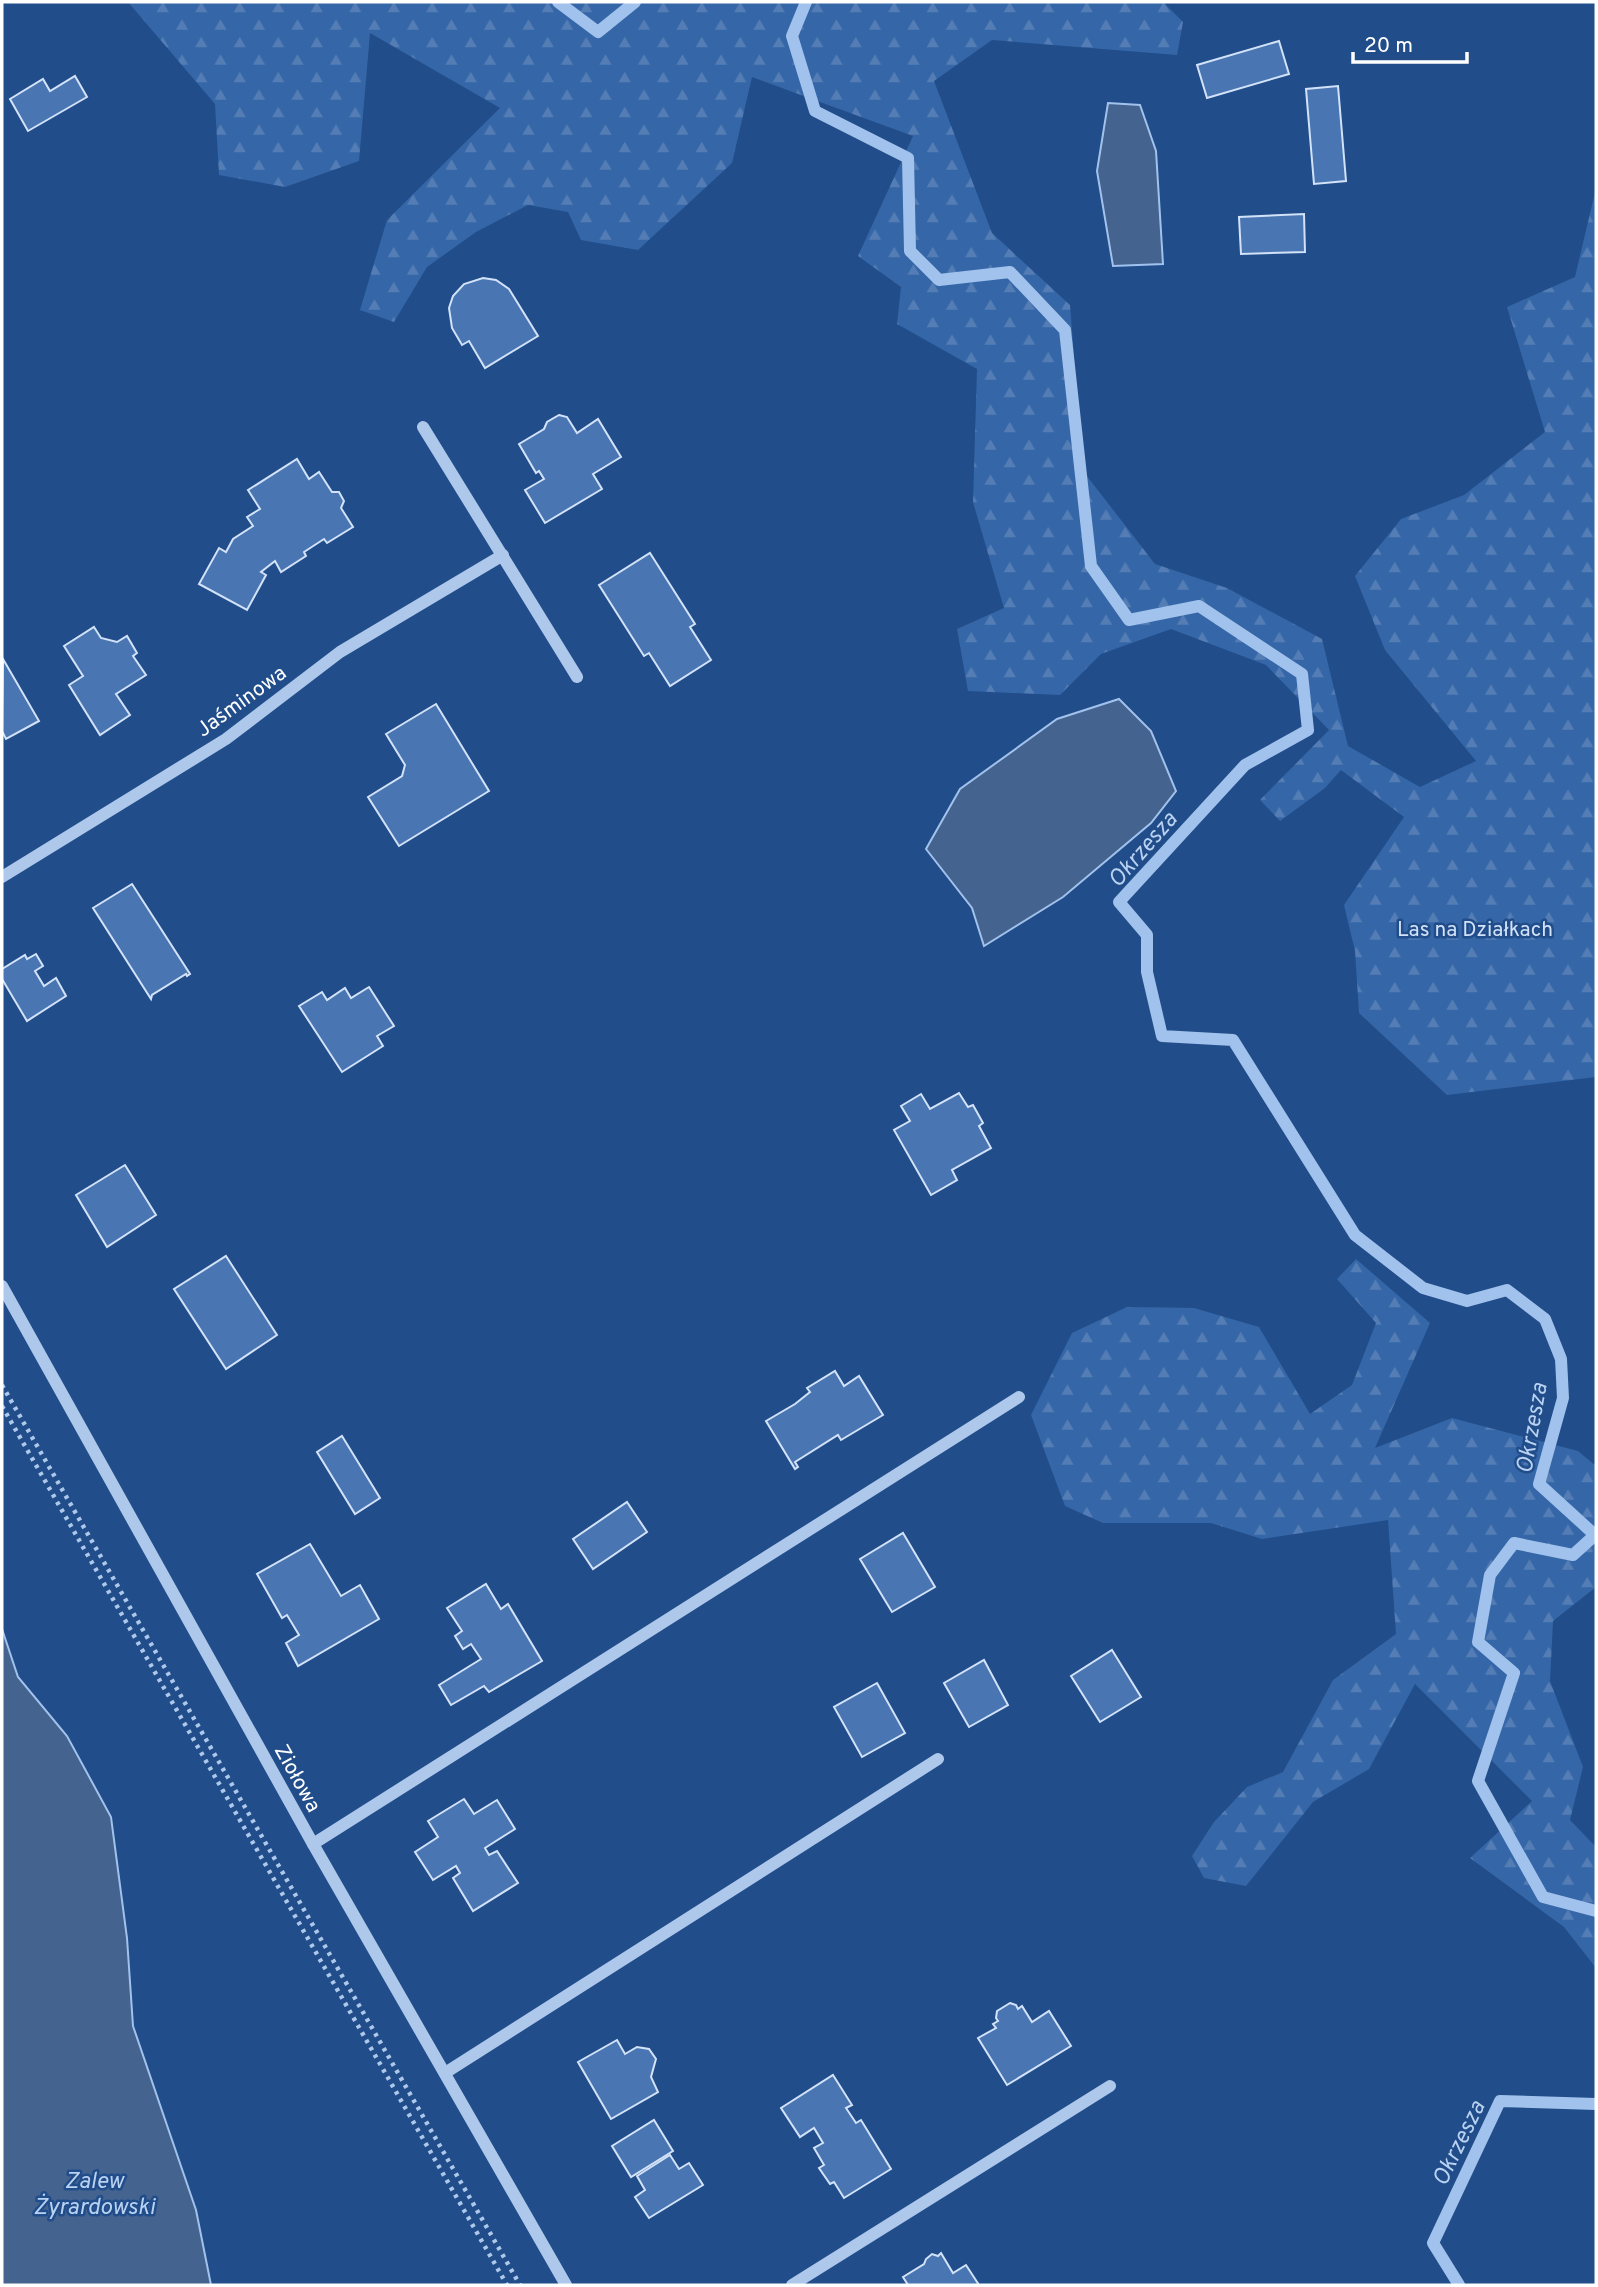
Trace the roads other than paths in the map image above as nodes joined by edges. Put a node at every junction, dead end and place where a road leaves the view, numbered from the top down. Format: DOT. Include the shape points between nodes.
graph roads {
  1 [pos="423,427"];
  2 [pos="503,555"];
  3 [pos="577,677"];
  4 [pos="2,877"];
  5 [pos="2,1286"];
  6 [pos="1019,1397"];
  7 [pos="938,1759"];
  8 [pos="313,1844"];
  9 [pos="444,2073"];
  10 [pos="1110,2086"];
  11 [pos="566,2285"];
  12 [pos="792,2285"];
  1 -- 2 [label="street"];
  2 -- 3 [label="street"];
  2 -- 4 [label="street, Jaśminowa" via="340,652 226,739"];
  5 -- 8 [label="street, Ziołowa"];
  6 -- 8 [label="street"];
  7 -- 9 [label="street"];
  8 -- 9 [label="street, Ziołowa"];
  9 -- 11 [label="street, Ziołowa"];
  10 -- 12 [label="street"];
}
